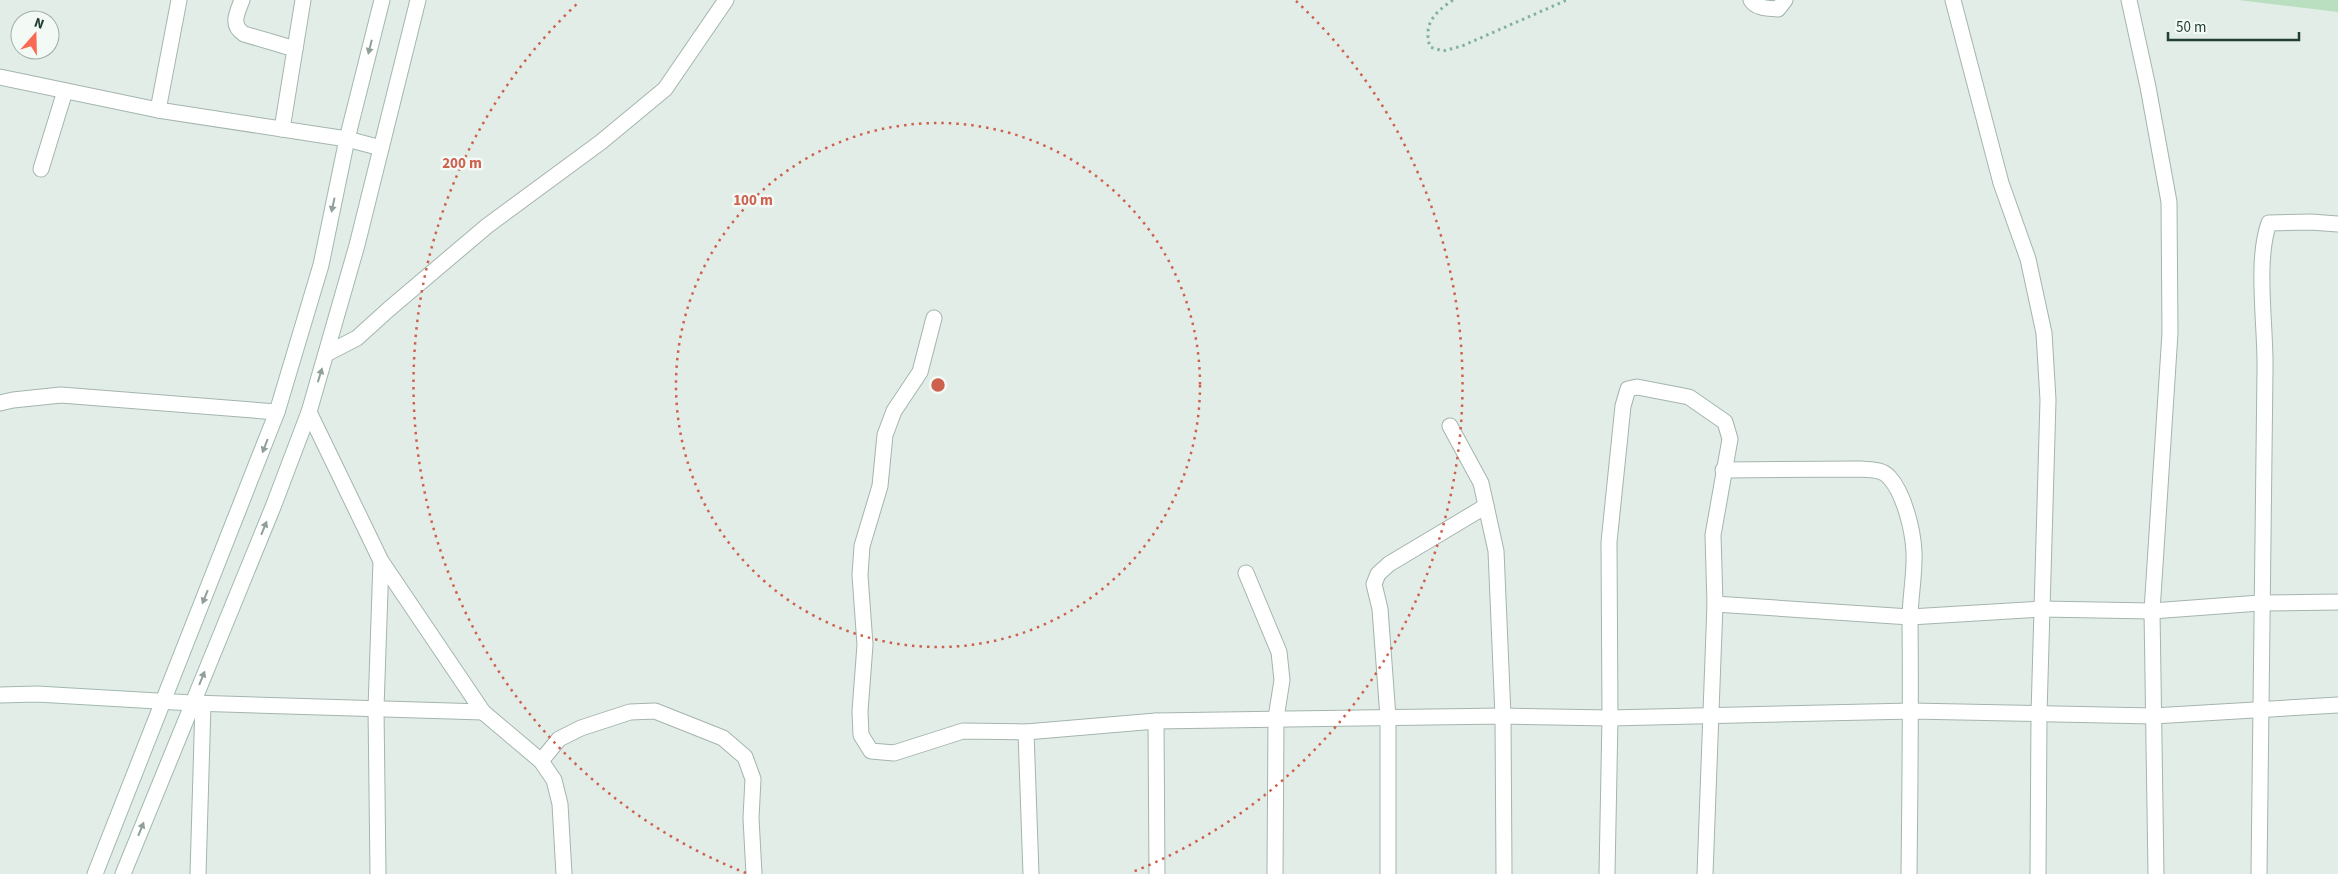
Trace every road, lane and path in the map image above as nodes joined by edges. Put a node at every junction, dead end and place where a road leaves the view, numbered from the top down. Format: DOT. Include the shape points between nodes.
graph roads {
  1 [pos="179,0"];
  2 [pos="242,0"];
  3 [pos="303,0"];
  4 [pos="382,0"];
  5 [pos="418,0"];
  6 [pos="726,0"];
  7 [pos="1453,0"];
  8 [pos="1567,0"];
  9 [pos="1751,0"];
  10 [pos="1785,0"];
  11 [pos="1953,0"];
  12 [pos="2129,0"];
  13 [pos="295,49"];
  14 [pos="0,77"];
  15 [pos="65,91"];
  16 [pos="158,110"];
  17 [pos="282,129"];
  18 [pos="347,139"];
  19 [pos="381,148"];
  20 [pos="42,169"];
  21 [pos="2338,224"];
  22 [pos="934,318"];
  23 [pos="326,354"];
  24 [pos="0,403"];
  25 [pos="278,412"];
  26 [pos="309,412"];
  27 [pos="1450,426"];
  28 [pos="1723,470"];
  29 [pos="1486,506"];
  30 [pos="381,561"];
  31 [pos="1246,572"];
  32 [pos="2338,602"];
  33 [pos="2260,603"];
  34 [pos="1715,604"];
  35 [pos="2042,609"];
  36 [pos="2152,611"];
  37 [pos="1910,617"];
  38 [pos="0,695"];
  39 [pos="163,701"];
  40 [pos="198,704"];
  41 [pos="2338,705"];
  42 [pos="376,708"];
  43 [pos="2260,710"];
  44 [pos="1912,711"];
  45 [pos="483,712"];
  46 [pos="1709,714"];
  47 [pos="2039,714"];
  48 [pos="1503,716"];
  49 [pos="2152,716"];
  50 [pos="1388,717"];
  51 [pos="1276,718"];
  52 [pos="1610,718"];
  53 [pos="1156,721"];
  54 [pos="1026,732"];
  55 [pos="541,761"];
  56 [pos="95,874"];
  57 [pos="123,874"];
  58 [pos="198,874"];
  59 [pos="378,874"];
  60 [pos="564,874"];
  61 [pos="754,874"];
  62 [pos="1031,874"];
  63 [pos="1157,874"];
  64 [pos="1275,874"];
  65 [pos="1388,874"];
  66 [pos="1504,874"];
  67 [pos="1607,874"];
  68 [pos="1705,874"];
  69 [pos="1909,874"];
  70 [pos="2038,874"];
  71 [pos="2156,874"];
  72 [pos="2259,874"];
  1 -- 16 [label="street"];
  2 -- 13 [label="street" via="234,21 237,29"];
  3 -- 13 [label="street"];
  4 -- 18 [label="street, one-way"];
  5 -- 19 [label="street"];
  6 -- 23 [label="street" via="665,88 601,142 487,226 357,338"];
  7 -- 8 [label="path" via="1432,19 1426,35 1430,47 1443,51 1462,46"];
  9 -- 10 [label="street" via="1763,8 1778,9"];
  11 -- 35 [label="street" via="2001,183 2028,259 2044,333 2048,400"];
  12 -- 36 [label="street" via="2169,202 2170,333"];
  13 -- 17 [label="street"];
  14 -- 15 [label="street"];
  15 -- 16 [label="street"];
  15 -- 20 [label="street"];
  16 -- 17 [label="street"];
  17 -- 18 [label="street"];
  18 -- 19 [label="street"];
  18 -- 25 [label="street, one-way" via="321,265"];
  19 -- 23 [label="street"];
  21 -- 33 [label="street" via="2269,223 2265,233 2262,248 2265,361"];
  22 -- 54 [label="street" via="920,372 894,412 884,435 880,486 862,546 860,575 865,645 861,735 871,751 894,753 962,731"];
  26 -- 23 [label="street, one-way"];
  24 -- 25 [label="street" via="61,395"];
  25 -- 39 [label="street, one-way"];
  26 -- 30 [label="street"];
  40 -- 26 [label="street, one-way"];
  27 -- 29 [label="street" via="1482,483"];
  28 -- 34 [label="street" via="1713,535"];
  28 -- 37 [label="street" via="1883,471 1903,502 1910,524 1914,551"];
  28 -- 52 [label="street" via="1730,439 1725,422 1689,397 1637,387 1628,389 1623,406 1609,542"];
  29 -- 48 [label="street" via="1496,551"];
  29 -- 50 [label="street" via="1389,564 1378,574 1374,584 1380,609"];
  30 -- 42 [label="street"];
  30 -- 45 [label="street"];
  31 -- 51 [label="street" via="1279,652 1282,680"];
  32 -- 33 [label="street"];
  33 -- 36 [label="street"];
  33 -- 43 [label="street"];
  34 -- 37 [label="street"];
  34 -- 46 [label="street"];
  35 -- 36 [label="street"];
  35 -- 37 [label="street"];
  35 -- 47 [label="street"];
  36 -- 49 [label="street"];
  37 -- 44 [label="street"];
  38 -- 39 [label="street"];
  39 -- 40 [label="street"];
  39 -- 56 [label="street"];
  40 -- 42 [label="street"];
  57 -- 40 [label="street, one-way"];
  40 -- 58 [label="street"];
  41 -- 43 [label="street"];
  42 -- 45 [label="street"];
  42 -- 59 [label="street"];
  43 -- 49 [label="street"];
  43 -- 72 [label="street"];
  44 -- 46 [label="street"];
  44 -- 47 [label="street"];
  44 -- 69 [label="street"];
  45 -- 55 [label="street"];
  46 -- 52 [label="street"];
  46 -- 68 [label="street"];
  47 -- 49 [label="street"];
  47 -- 70 [label="street"];
  48 -- 50 [label="street"];
  48 -- 52 [label="street"];
  48 -- 66 [label="street"];
  49 -- 71 [label="street"];
  50 -- 51 [label="street"];
  50 -- 65 [label="street"];
  51 -- 53 [label="street"];
  51 -- 64 [label="street"];
  52 -- 67 [label="street"];
  53 -- 54 [label="street"];
  53 -- 63 [label="street"];
  54 -- 62 [label="street"];
  55 -- 60 [label="street" via="554,780 560,804"];
  55 -- 61 [label="street" via="559,739 630,712 655,711 723,738 745,757 753,779"];
}
